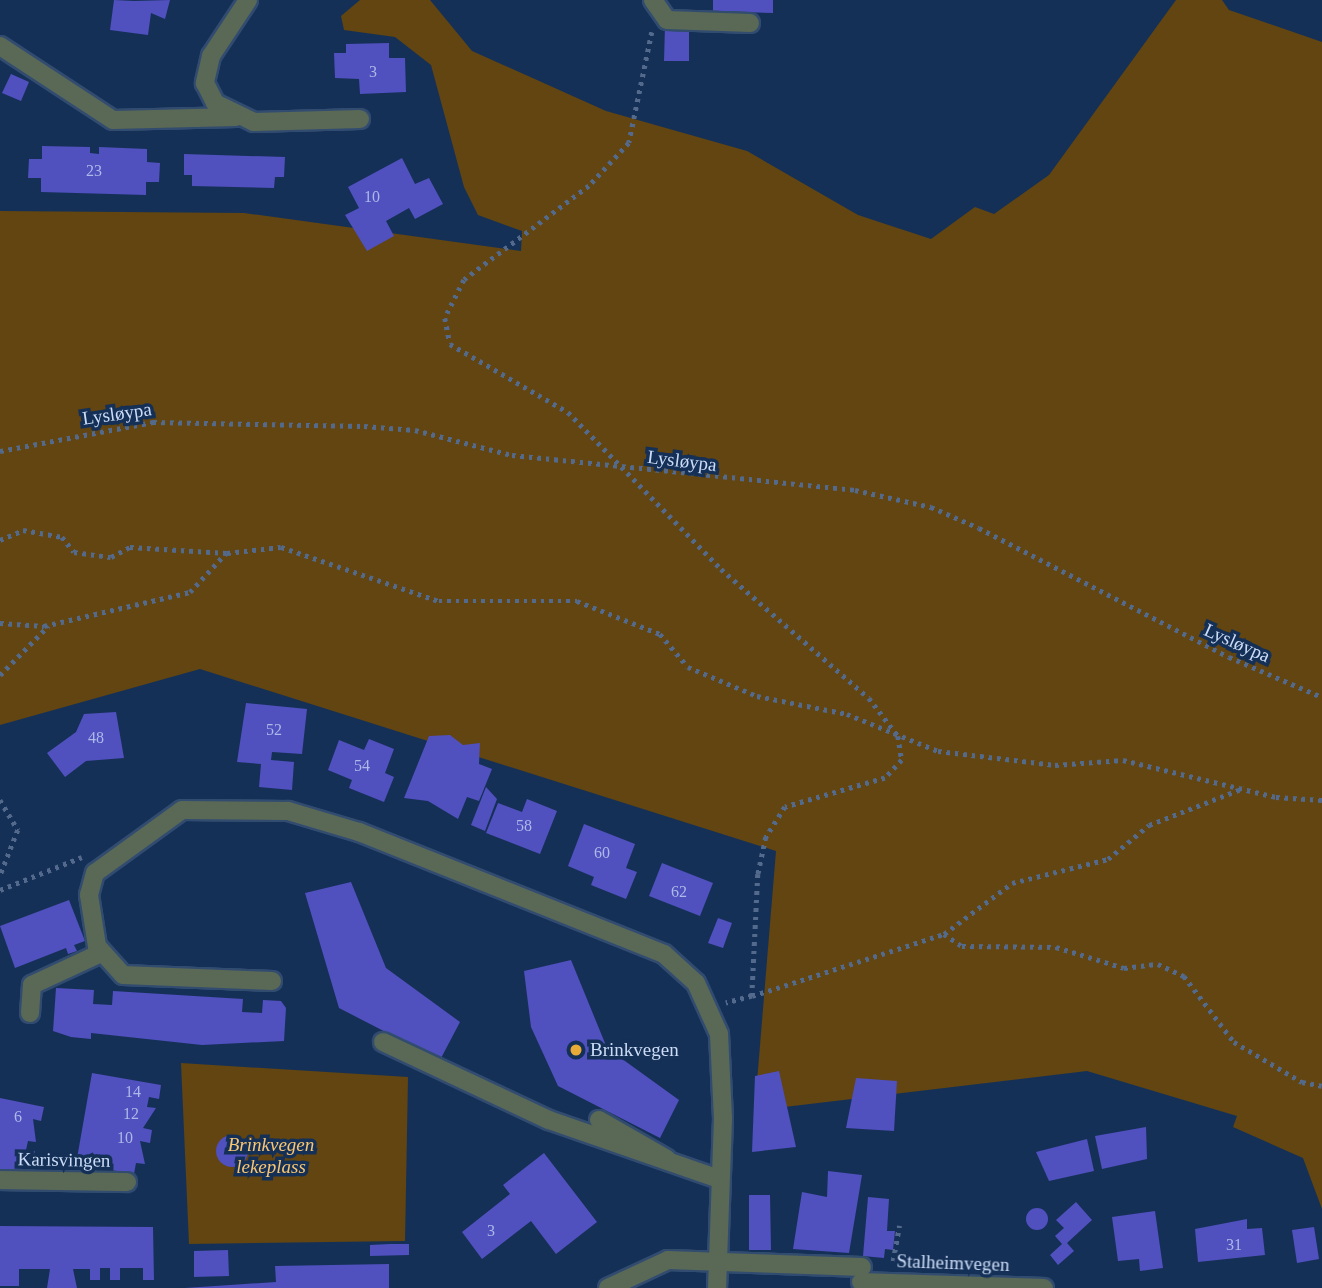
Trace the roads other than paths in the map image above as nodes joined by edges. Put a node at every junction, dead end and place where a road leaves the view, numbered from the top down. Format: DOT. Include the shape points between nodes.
graph roads {
  1 [pos="248,0"];
  2 [pos="655,5"];
  3 [pos="750,23"];
  4 [pos="0,46"];
  5 [pos="236,117"];
  6 [pos="360,119"];
  7 [pos="101,953"];
  8 [pos="272,981"];
  9 [pos="30,1013"];
  10 [pos="383,1042"];
  11 [pos="599,1120"];
  12 [pos="673,1163"];
  13 [pos="0,1180"];
  14 [pos="719,1180"];
  15 [pos="127,1182"];
  16 [pos="717,1259"];
  17 [pos="608,1288"];
  18 [pos="716,1288"];
  19 [pos="1044,1288"];
  1 -- 5 [label="street" via="218,40 205,83 215,103"];
  2 -- 3 [label="street" via="684,23"];
  4 -- 5 [label="street" via="113,120"];
  5 -- 6 [label="street" via="278,124"];
  7 -- 8 [label="street" via="123,975"];
  7 -- 9 [label="street" via="32,985"];
  7 -- 14 [label="street" via="89,895 102,865 182,810 252,807 318,817 641,943 679,966 712,1008 722,1066"];
  10 -- 12 [label="street" via="527,1110"];
  11 -- 12 [label="street"];
  12 -- 14 [label="street"];
  13 -- 15 [label="street, Karisvingen"];
  14 -- 16 [label="street"];
  16 -- 17 [label="street, Stalheimvegen" via="668,1260"];
  16 -- 18 [label="street"];
  16 -- 19 [label="street, Stalheimvegen"];
}
